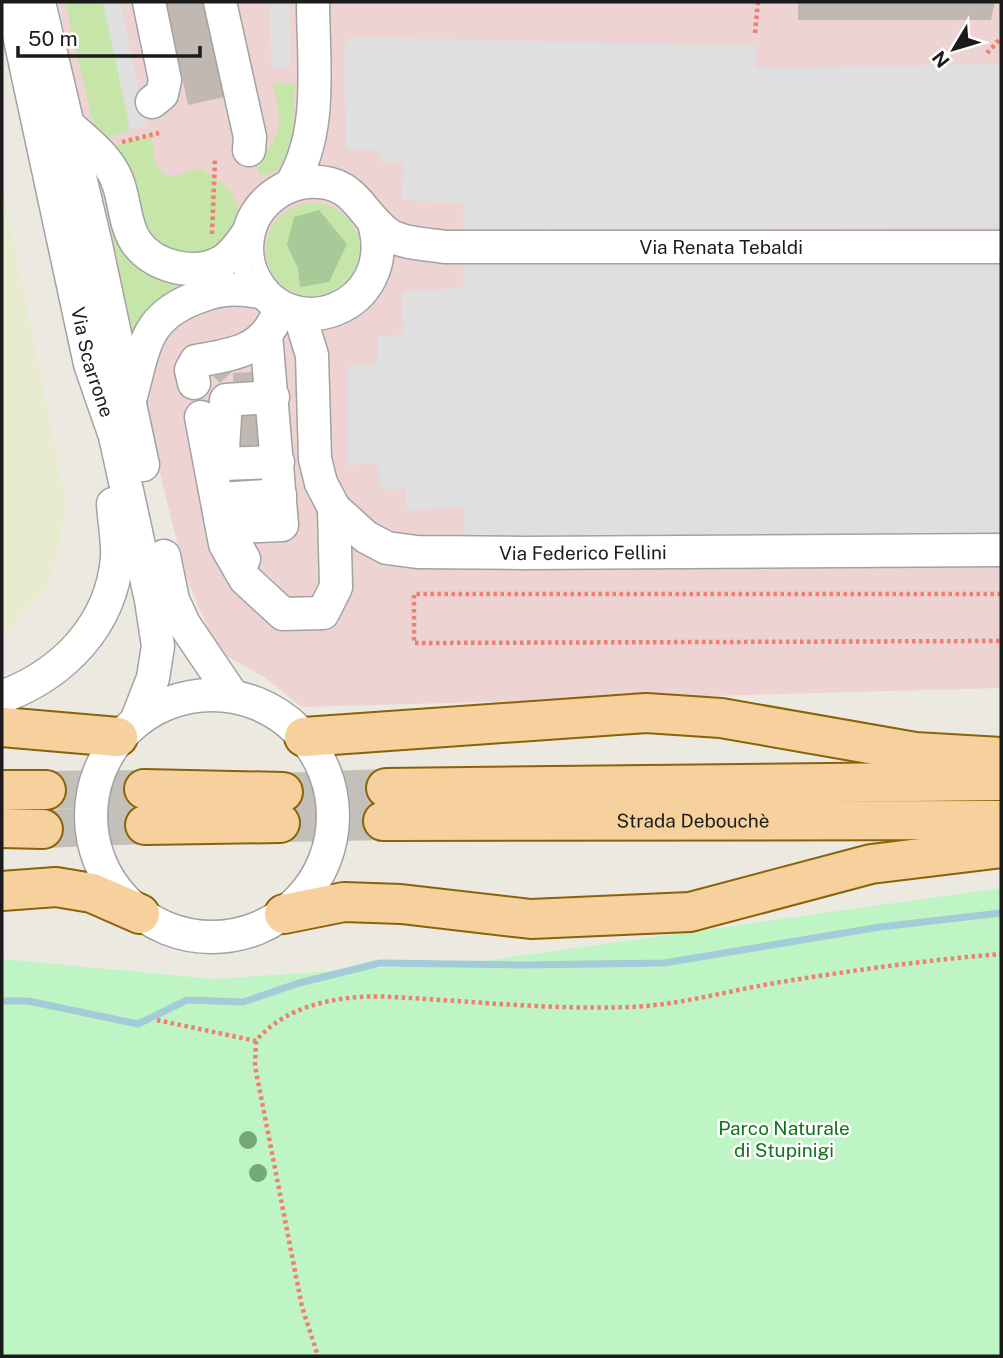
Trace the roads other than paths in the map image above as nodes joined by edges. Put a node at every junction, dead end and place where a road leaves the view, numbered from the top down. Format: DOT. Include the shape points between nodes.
graph roads {
  1 [pos="12,2"];
  2 [pos="39,2"];
  3 [pos="149,2"];
  4 [pos="220,2"];
  5 [pos="313,2"];
  6 [pos="152,102"];
  7 [pos="67,124"];
  8 [pos="312,131"];
  9 [pos="249,150"];
  10 [pos="290,186"];
  11 [pos="339,187"];
  12 [pos="373,220"];
  13 [pos="248,233"];
  14 [pos="444,247"];
  15 [pos="1001,247"];
  16 [pos="376,270"];
  17 [pos="282,304"];
  18 [pos="335,310"];
  19 [pos="266,334"];
  20 [pos="312,355"];
  21 [pos="90,364"];
  22 [pos="194,383"];
  23 [pos="273,397"];
  24 [pos="129,401"];
  25 [pos="212,424"];
  26 [pos="275,429"];
  27 [pos="278,463"];
  28 [pos="222,464"];
  29 [pos="280,495"];
  30 [pos="219,508"];
  31 [pos="334,508"];
  32 [pos="1001,550"];
  33 [pos="306,613"];
  34 [pos="232,695"];
  35 [pos="2,697"];
  36 [pos="2,727"];
  37 [pos="128,728"];
  38 [pos="304,737"];
  39 [pos="1001,757"];
  40 [pos="1001,781"];
  41 [pos="2,790"];
  42 [pos="46,790"];
  43 [pos="145,807"];
  44 [pos="281,807"];
  45 [pos="1001,820"];
  46 [pos="2,828"];
  47 [pos="43,829"];
  48 [pos="1001,848"];
  49 [pos="2,891"];
  50 [pos="140,914"];
  51 [pos="284,914"];
  1 -- 21 [label="street, Via Scarrone"];
  2 -- 7 [label="street, Via Scarrone"];
  3 -- 6 [label="street" via="164,80 162,94"];
  4 -- 9 [label="street"];
  5 -- 8 [label="street"];
  7 -- 13 [label="street" via="101,156 117,179 135,241 150,256 175,268 211,266 235,251"];
  7 -- 24 [label="street, Via Scarrone"];
  8 -- 10 [label="street"];
  8 -- 11 [label="street" via="325,169"];
  10 -- 11 [label="street" via="306,182"];
  10 -- 13 [label="street" via="265,202"];
  11 -- 12 [label="street" via="365,207"];
  12 -- 14 [label="street, Via Renata Tebaldi" via="390,235"];
  12 -- 16 [label="street" via="378,236"];
  13 -- 17 [label="street" via="249,265"];
  14 -- 15 [label="street, Via Renata Tebaldi"];
  14 -- 16 [label="street, Via Renata Tebaldi"];
  16 -- 18 [label="street" via="353,301"];
  17 -- 18 [label="street"];
  17 -- 19 [label="street"];
  17 -- 20 [label="street, Via Federico Fellini"];
  17 -- 24 [label="street, Via Scarrone" via="243,288 217,290 176,304 161,316 148,337"];
  18 -- 20 [label="street, Via Federico Fellini"];
  19 -- 22 [label="street" via="248,349 196,361 191,370"];
  19 -- 23 [label="street"];
  20 -- 31 [label="street, Via Federico Fellini" via="314,459"];
  21 -- 35 [label="street" via="111,485 117,554 108,600 77,650 30,686"];
  21 -- 37 [label="street, Via Scarrone" via="115,436 158,646 153,678"];
  23 -- 25 [label="street" via="226,400"];
  23 -- 26 [label="street"];
  24 -- 34 [label="street, Via Scarrone" via="173,600 199,649"];
  25 -- 26 [label="street"];
  25 -- 28 [label="street"];
  25 -- 30 [label="street"];
  26 -- 27 [label="street"];
  27 -- 28 [label="street"];
  27 -- 29 [label="street"];
  28 -- 30 [label="street"];
  29 -- 30 [label="street"];
  29 -- 33 [label="street" via="282,525 234,527 237,547 271,596"];
  30 -- 33 [label="street" via="225,544 245,579 283,614"];
  31 -- 32 [label="street, Via Federico Fellini" via="366,537 387,548 416,552"];
  31 -- 33 [label="street" via="336,587 323,613"];
  34 -- 37 [label="street" via="190,695"];
  34 -- 38 [label="street" via="272,710"];
  36 -- 37 [label="main road"];
  37 -- 50 [label="street" via="97,773 90,814 96,852 113,887"];
  38 -- 39 [label="main road" via="646,713 721,718 915,752"];
  38 -- 51 [label="street" via="326,773 333,814 328,852 311,887"];
  40 -- 45 [label="main road, Strada Debouchè" via="384,805"];
  41 -- 42 [label="main road"];
  43 -- 44 [label="main road"];
  46 -- 47 [label="main road"];
  48 -- 51 [label="main road" via="871,864 690,912 531,919 344,902"];
  49 -- 50 [label="main road" via="56,887 92,893"];
  50 -- 51 [label="street" via="174,932 212,938 250,931"];
}
